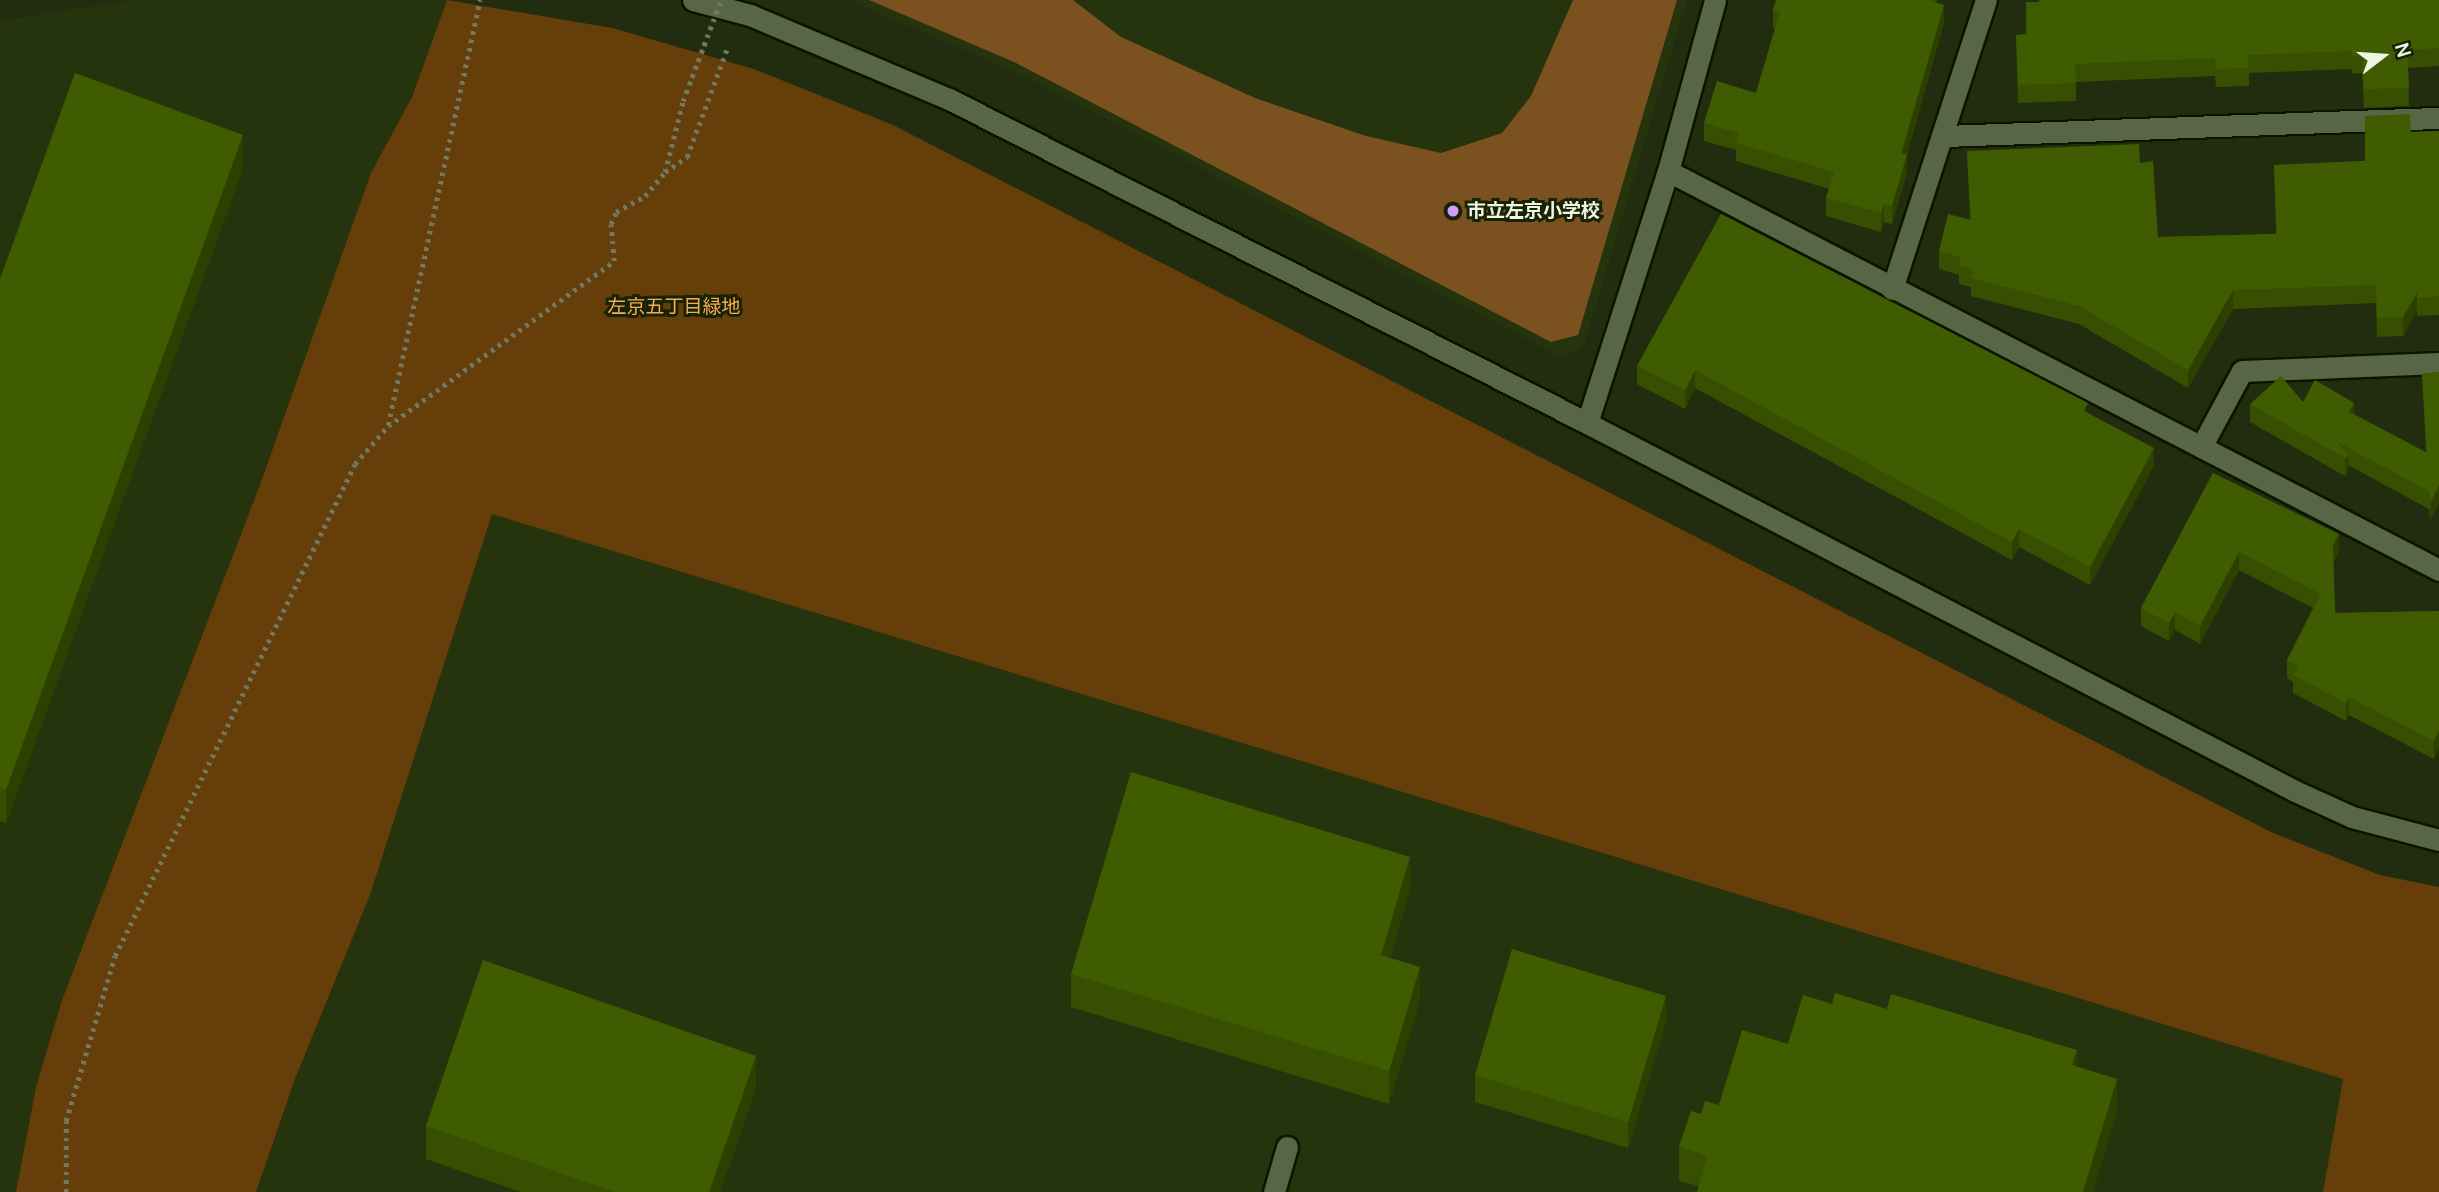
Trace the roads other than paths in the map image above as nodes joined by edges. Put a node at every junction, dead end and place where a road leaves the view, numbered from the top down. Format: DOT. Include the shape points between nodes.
graph roads {
  1 [pos="693,0"];
  2 [pos="1715,0"];
  3 [pos="1986,0"];
  4 [pos="2439,118"];
  5 [pos="1945,136"];
  6 [pos="1668,171"];
  7 [pos="1892,289"];
  8 [pos="2439,363"];
  9 [pos="1587,423"];
  10 [pos="2201,447"];
  11 [pos="2439,570"];
  12 [pos="2439,840"];
  13 [pos="1287,1147"];
  14 [pos="1274,1192"];
  1 -- 9 [label="street" via="785,28 949,99"];
  2 -- 6 [label="street"];
  3 -- 5 [label="street"];
  4 -- 5 [label="street"];
  5 -- 7 [label="street"];
  6 -- 7 [label="street"];
  6 -- 9 [label="street"];
  7 -- 10 [label="street"];
  8 -- 10 [label="street" via="2242,372"];
  9 -- 12 [label="street" via="2295,791 2352,817"];
  10 -- 11 [label="street"];
  13 -- 14 [label="street"];
}
